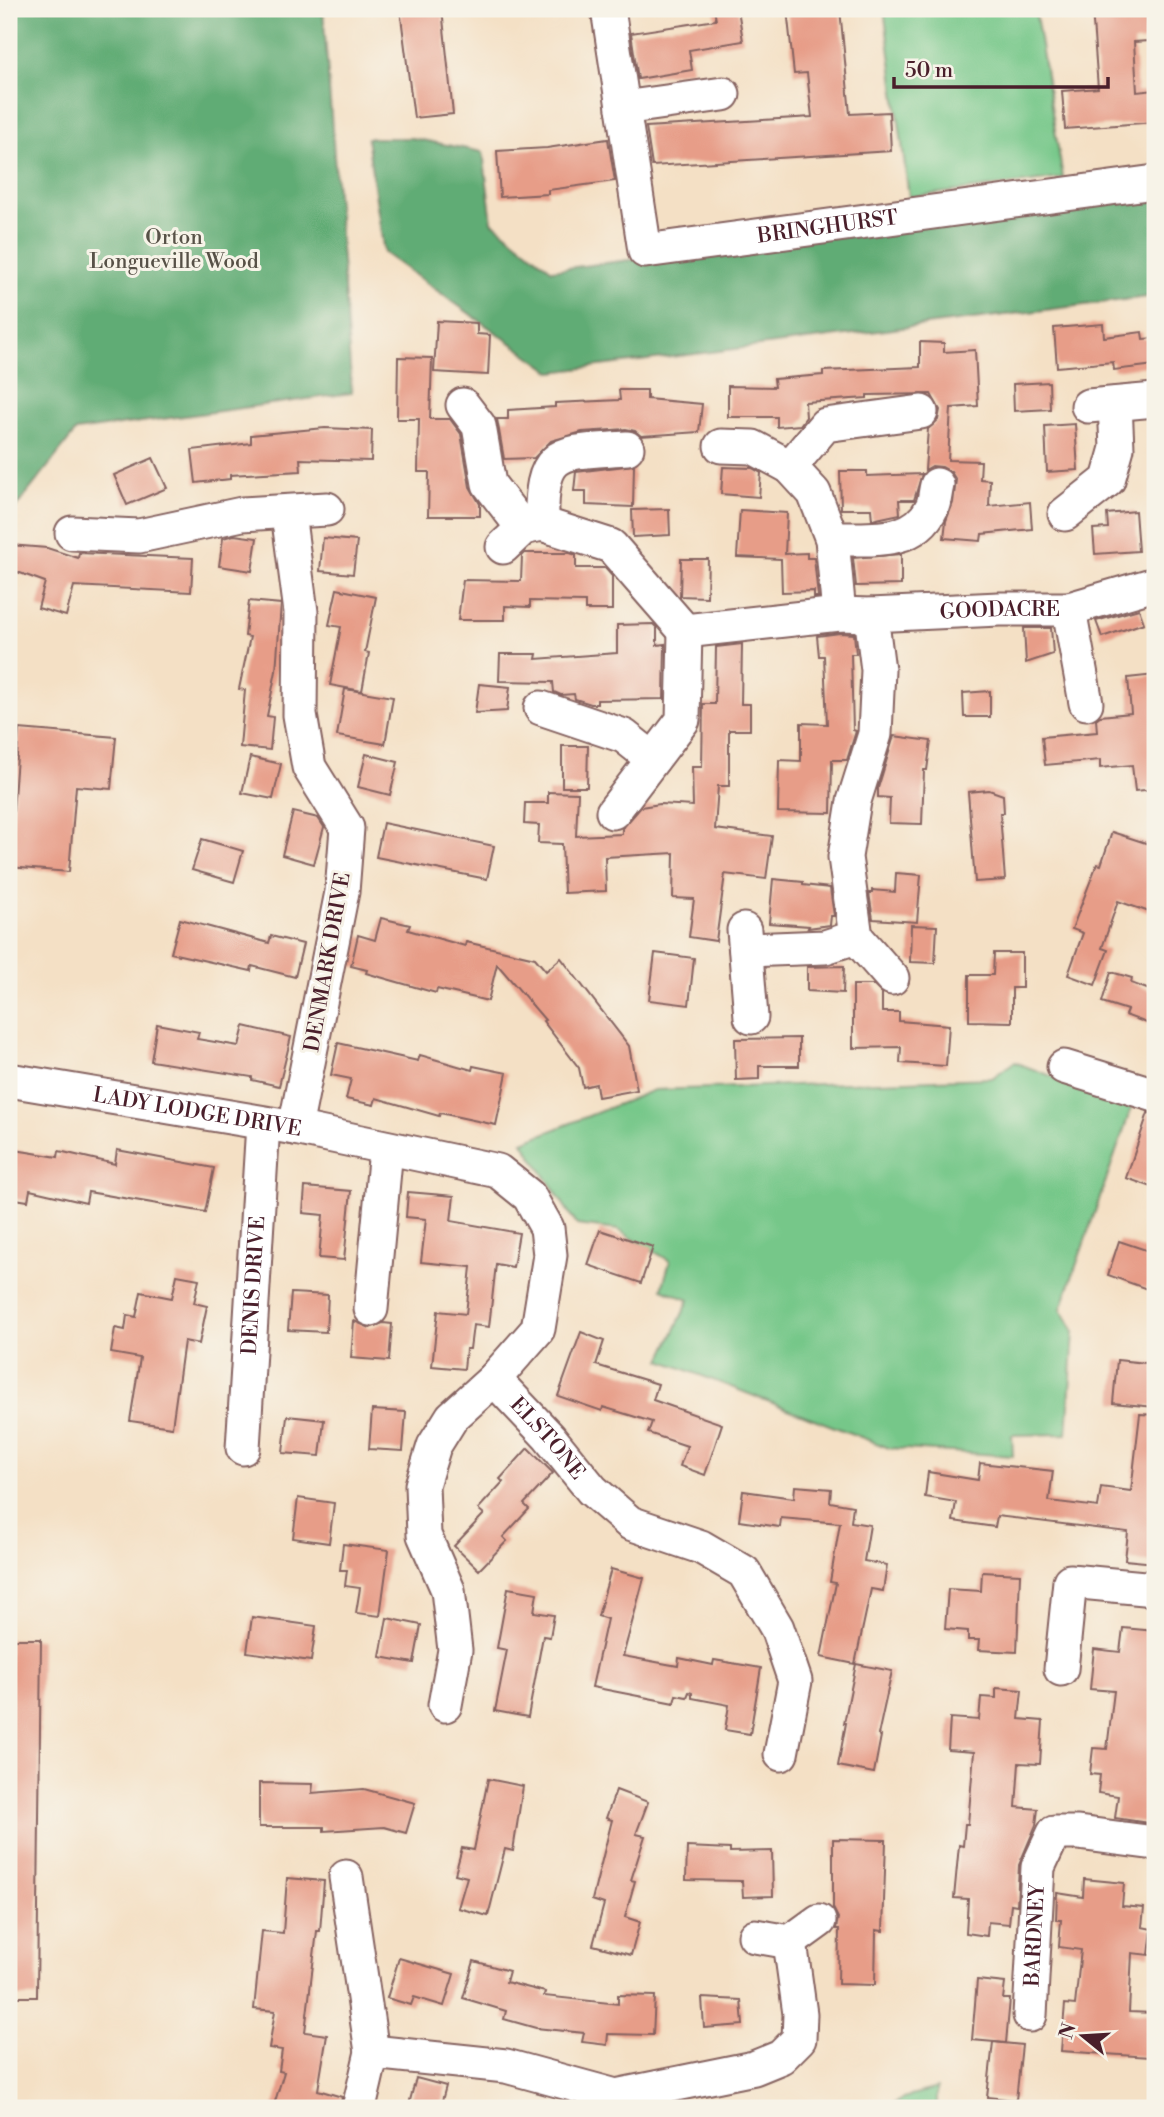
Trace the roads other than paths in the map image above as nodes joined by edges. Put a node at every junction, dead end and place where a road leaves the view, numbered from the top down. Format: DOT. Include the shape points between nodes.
graph roads {
  1 [pos="608,9"];
  2 [pos="723,94"];
  3 [pos="623,108"];
  4 [pos="1155,182"];
  5 [pos="1155,400"];
  6 [pos="463,405"];
  7 [pos="920,412"];
  8 [pos="721,446"];
  9 [pos="627,448"];
  10 [pos="790,467"];
  11 [pos="937,485"];
  12 [pos="327,509"];
  13 [pos="288,513"];
  14 [pos="1065,514"];
  15 [pos="72,533"];
  16 [pos="523,533"];
  17 [pos="832,539"];
  18 [pos="1155,584"];
  19 [pos="1069,609"];
  20 [pos="855,615"];
  21 [pos="685,631"];
  22 [pos="1086,703"];
  23 [pos="541,708"];
  24 [pos="653,759"];
  25 [pos="613,812"];
  26 [pos="856,937"];
  27 [pos="892,978"];
  28 [pos="751,1017"];
  29 [pos="1064,1067"];
  30 [pos="9,1080"];
  31 [pos="1155,1095"];
  32 [pos="263,1124"];
  33 [pos="295,1128"];
  34 [pos="386,1149"];
  35 [pos="371,1310"];
  36 [pos="494,1379"];
  37 [pos="243,1448"];
  38 [pos="1155,1589"];
  39 [pos="1061,1669"];
  40 [pos="445,1705"];
  41 [pos="781,1754"];
  42 [pos="1155,1843"];
  43 [pos="346,1877"];
  44 [pos="819,1921"];
  45 [pos="755,1936"];
  46 [pos="790,1942"];
  47 [pos="1030,2015"];
  48 [pos="372,2052"];
  49 [pos="359,2108"];
  1 -- 3 [label="street, BRINGHURST"];
  2 -- 3 [label="street"];
  3 -- 4 [label="street, BRINGHURST" via="645,251"];
  5 -- 14 [label="street" via="1101,405 1117,448 1108,480"];
  6 -- 16 [label="street" via="479,426 489,484"];
  7 -- 10 [label="street" via="825,425"];
  8 -- 10 [label="street" via="753,447"];
  9 -- 16 [label="street" via="567,453 550,466"];
  10 -- 17 [label="street" via="814,493"];
  11 -- 17 [label="street" via="933,507 918,526 899,537"];
  12 -- 13 [label="street"];
  13 -- 15 [label="street" via="242,514 139,537"];
  13 -- 33 [label="street, DENMARK DRIVE" via="301,612 300,715 309,767 347,828 342,892"];
  16 -- 21 [label="street" via="611,546"];
  17 -- 20 [label="street"];
  18 -- 19 [label="street, GOODACRE"];
  19 -- 20 [label="street, GOODACRE"];
  19 -- 22 [label="street"];
  20 -- 21 [label="street, GOODACRE"];
  20 -- 26 [label="street" via="878,670 875,734 854,801 845,857"];
  21 -- 24 [label="street" via="683,720"];
  23 -- 24 [label="street" via="624,736"];
  24 -- 25 [label="street"];
  26 -- 27 [label="street"];
  26 -- 28 [label="street" via="825,947 745,940"];
  29 -- 31 [label="street"];
  30 -- 32 [label="street, LADY LODGE DRIVE"];
  32 -- 33 [label="street, LADY LODGE DRIVE"];
  32 -- 37 [label="street, DENIS DRIVE"];
  33 -- 34 [label="street, LADY LODGE DRIVE"];
  34 -- 35 [label="street"];
  34 -- 36 [label="street, LADY LODGE DRIVE" via="498,1171 529,1196 547,1228 550,1255 538,1329"];
  36 -- 40 [label="street, ELSTONE" via="452,1416 434,1446 422,1485 424,1535 448,1590 455,1650"];
  36 -- 41 [label="street, ELSTONE" via="592,1490 630,1523 701,1547 744,1573 777,1628 795,1681"];
  38 -- 39 [label="street" via="1070,1581"];
  42 -- 47 [label="street, BARDNEY" via="1054,1833 1038,1867"];
  43 -- 48 [label="street"];
  44 -- 46 [label="street"];
  45 -- 46 [label="street"];
  46 -- 48 [label="street" via="799,2039 781,2057 754,2068 616,2096 506,2066"];
  48 -- 49 [label="street"];
}
